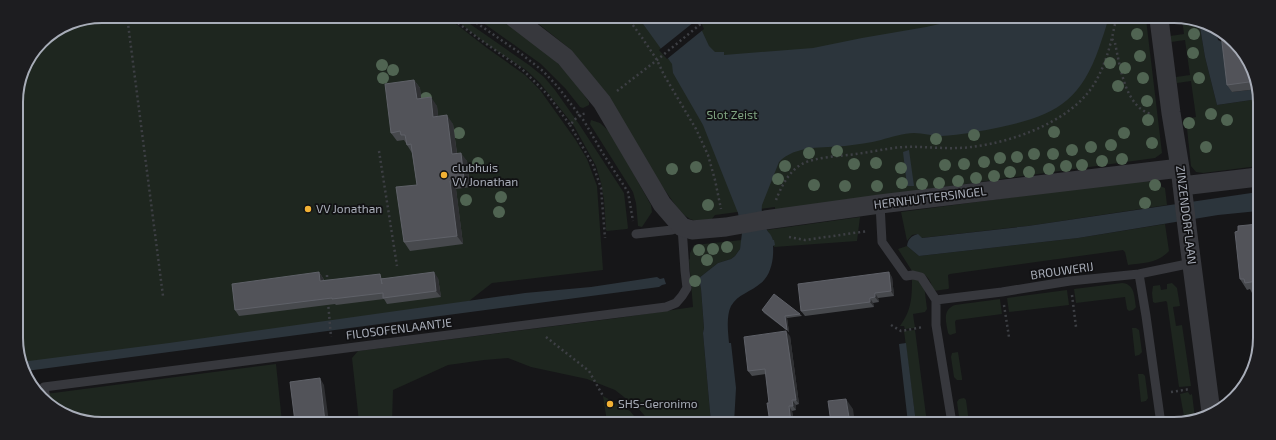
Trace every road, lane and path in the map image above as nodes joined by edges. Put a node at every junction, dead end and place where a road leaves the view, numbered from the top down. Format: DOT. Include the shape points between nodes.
graph roads {
  1 [pos="128,23"];
  2 [pos="458,23"];
  3 [pos="477,23"];
  4 [pos="521,23"];
  5 [pos="631,23"];
  6 [pos="703,23"];
  7 [pos="1115,23"];
  8 [pos="1160,23"];
  9 [pos="1112,39"];
  10 [pos="657,60"];
  11 [pos="602,102"];
  12 [pos="1171,113"];
  13 [pos="579,115"];
  14 [pos="570,125"];
  15 [pos="379,151"];
  16 [pos="1180,168"];
  17 [pos="1253,178"];
  18 [pos="1183,190"];
  19 [pos="880,204"];
  20 [pos="765,220"];
  21 [pos="731,226"];
  22 [pos="682,227"];
  23 [pos="881,230"];
  24 [pos="636,234"];
  25 [pos="787,236"];
  26 [pos="605,238"];
  27 [pos="1192,263"];
  28 [pos="397,266"];
  29 [pos="1139,274"];
  30 [pos="327,275"];
  31 [pos="1070,281"];
  32 [pos="327,283"];
  33 [pos="1002,292"];
  34 [pos="163,296"];
  35 [pos="328,298"];
  36 [pos="936,300"];
  37 [pos="891,325"];
  38 [pos="936,325"];
  39 [pos="1076,327"];
  40 [pos="542,333"];
  41 [pos="1009,337"];
  42 [pos="332,342"];
  43 [pos="1208,386"];
  44 [pos="45,393"];
  45 [pos="1157,394"];
  46 [pos="603,396"];
  47 [pos="1211,408"];
  48 [pos="951,417"];
  49 [pos="1160,417"];
  1 -- 34 [label="path"];
  2 -- 14 [label="path" via="522,69 548,95"];
  3 -- 13 [label="path" via="542,71"];
  4 -- 11 [label="street" via="565,57"];
  5 -- 10 [label="path"];
  6 -- 10 [label="path"];
  7 -- 9 [label="path"];
  8 -- 12 [label="street, ZINZENDORFLAAN"];
  9 -- 12 [label="path" via="1131,98 1150,114"];
  9 -- 20 [label="path" via="1097,80 1072,110 1057,119 1014,139 993,144 970,147 905,147 819,159 802,164 790,173"];
  10 -- 11 [label="path"];
  10 -- 21 [label="path" via="708,155"];
  11 -- 22 [label="street" via="662,204"];
  12 -- 16 [label="street, ZINZENDORFLAAN"];
  13 -- 14 [label="path"];
  13 -- 24 [label="path" via="628,192"];
  14 -- 26 [label="path" via="593,165 601,188"];
  15 -- 28 [label="path"];
  16 -- 18 [label="street, ZINZENDORFLAAN"];
  16 -- 19 [label="street, HERNHUTTERSINGEL"];
  17 -- 18 [label="street"];
  18 -- 27 [label="street, ZINZENDORFLAAN"];
  19 -- 20 [label="street, HERNHUTTERSINGEL"];
  19 -- 23 [label="lane"];
  20 -- 21 [label="street, HERNHUTTERSINGEL"];
  21 -- 22 [label="street, HERNHUTTERSINGEL" via="692,230"];
  22 -- 24 [label="lane, HERNHUTTERSINGEL"];
  22 -- 44 [label="lane, FILOSOFENLAANTJE" via="687,288 676,303 666,307 44,387"];
  23 -- 25 [label="path" via="805,240"];
  23 -- 36 [label="lane" via="882,242 906,276 921,277"];
  27 -- 29 [label="lane, BROUWERIJ"];
  27 -- 43 [label="street, ZINZENDORFLAAN"];
  29 -- 31 [label="lane, BROUWERIJ"];
  29 -- 45 [label="lane"];
  30 -- 32 [label="path"];
  31 -- 33 [label="lane, BROUWERIJ"];
  31 -- 39 [label="path"];
  33 -- 36 [label="lane, BROUWERIJ"];
  33 -- 41 [label="path"];
  35 -- 42 [label="path"];
  36 -- 38 [label="lane"];
  37 -- 38 [label="path" via="901,331"];
  38 -- 48 [label="lane"];
  40 -- 46 [label="path" via="589,371"];
  43 -- 45 [label="path"];
  43 -- 47 [label="street, ZINZENDORFLAAN"];
  45 -- 49 [label="lane"];
}
